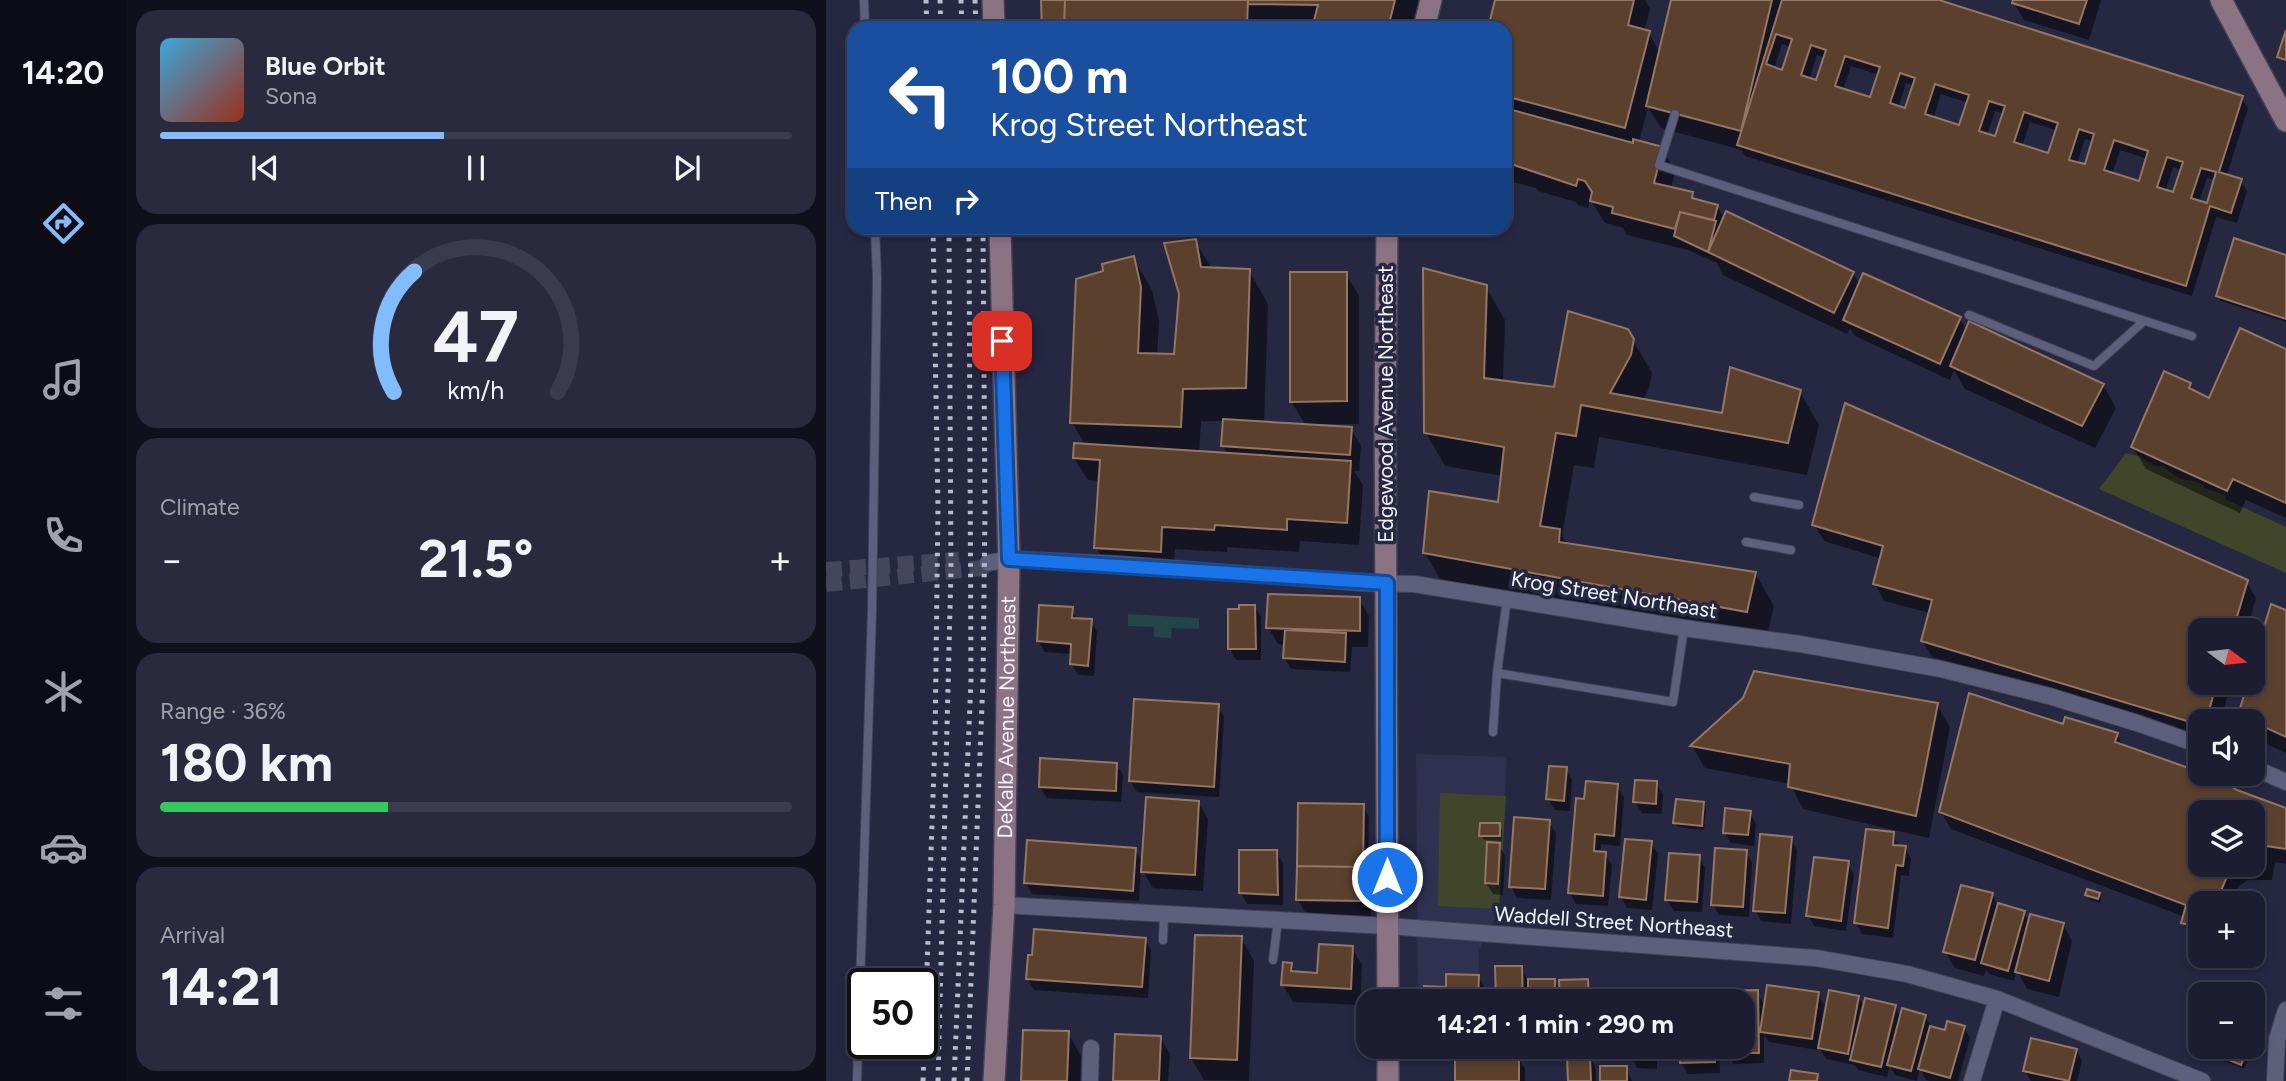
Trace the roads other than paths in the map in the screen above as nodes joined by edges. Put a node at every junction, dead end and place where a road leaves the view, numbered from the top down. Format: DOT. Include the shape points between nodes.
graph roads {
  1 [pos="864,0"];
  2 [pos="993,0"];
  3 [pos="1432,0"];
  4 [pos="2228,3"];
  5 [pos="865,21"];
  6 [pos="994,21"];
  7 [pos="1426,21"];
  8 [pos="1675,114"];
  9 [pos="2286,121"];
  10 [pos="875,235"];
  11 [pos="1000,235"];
  12 [pos="1387,235"];
  13 [pos="1969,315"];
  14 [pos="2144,321"];
  15 [pos="2192,336"];
  16 [pos="1754,497"];
  17 [pos="1799,505"];
  18 [pos="1746,542"];
  19 [pos="1791,550"];
  20 [pos="999,561"];
  21 [pos="1387,583"];
  22 [pos="1507,599"];
  23 [pos="1684,628"];
  24 [pos="1497,673"];
  25 [pos="1493,732"];
  26 [pos="2188,741"];
  27 [pos="2265,773"];
  28 [pos="2286,782"];
  29 [pos="1004,905"];
  30 [pos="1164,914"];
  31 [pos="1278,920"];
  32 [pos="1387,926"];
  33 [pos="1163,940"];
  34 [pos="1273,960"];
  35 [pos="1388,989"];
  36 [pos="1997,999"];
  37 [pos="2286,1010"];
  38 [pos="1091,1048"];
  39 [pos="1388,1059"];
  40 [pos="857,1081"];
  41 [pos="994,1081"];
  42 [pos="1090,1081"];
  43 [pos="1388,1081"];
  44 [pos="1972,1081"];
  45 [pos="2202,1081"];
  46 [pos="2275,1081"];
  1 -- 5 [label="lane"];
  2 -- 6 [label="main road"];
  3 -- 7 [label="main road"];
  4 -- 9 [label="main road"];
  8 -- 14 [label="lane" via="1659,165"];
  10 -- 40 [label="lane" via="872,611"];
  11 -- 20 [label="main road, DeKalb Avenue Northeast"];
  12 -- 21 [label="main road, Edgewood Avenue Northeast"];
  13 -- 14 [label="lane" via="2094,366"];
  14 -- 15 [label="lane"];
  16 -- 17 [label="lane"];
  18 -- 19 [label="lane"];
  20 -- 21 [label="street, Krog Street Northeast"];
  20 -- 29 [label="main road, DeKalb Avenue Northeast"];
  21 -- 22 [label="street, Krog Street Northeast"];
  21 -- 32 [label="main road, Edgewood Avenue Northeast"];
  22 -- 23 [label="street, Krog Street Northeast"];
  22 -- 24 [label="lane"];
  23 -- 24 [label="lane" via="1673,702"];
  23 -- 26 [label="street, Krog Street Northeast" via="1941,669 2049,696"];
  24 -- 25 [label="lane"];
  27 -- 28 [label="street"];
  29 -- 30 [label="street, Waddell Street Northeast"];
  29 -- 41 [label="main road, DeKalb Avenue Northeast"];
  30 -- 31 [label="street, Waddell Street Northeast"];
  30 -- 33 [label="lane"];
  31 -- 32 [label="street, Waddell Street Northeast"];
  31 -- 34 [label="lane"];
  32 -- 35 [label="main road, Edgewood Avenue Northeast"];
  32 -- 36 [label="street, Waddell Street Northeast" via="1816,958 1907,974"];
  36 -- 44 [label="street"];
  36 -- 45 [label="street, Waddell Street Northeast"];
  37 -- 46 [label="street" via="2277,1039"];
  38 -- 42 [label="street"];
  39 -- 43 [label="main road"];
}
